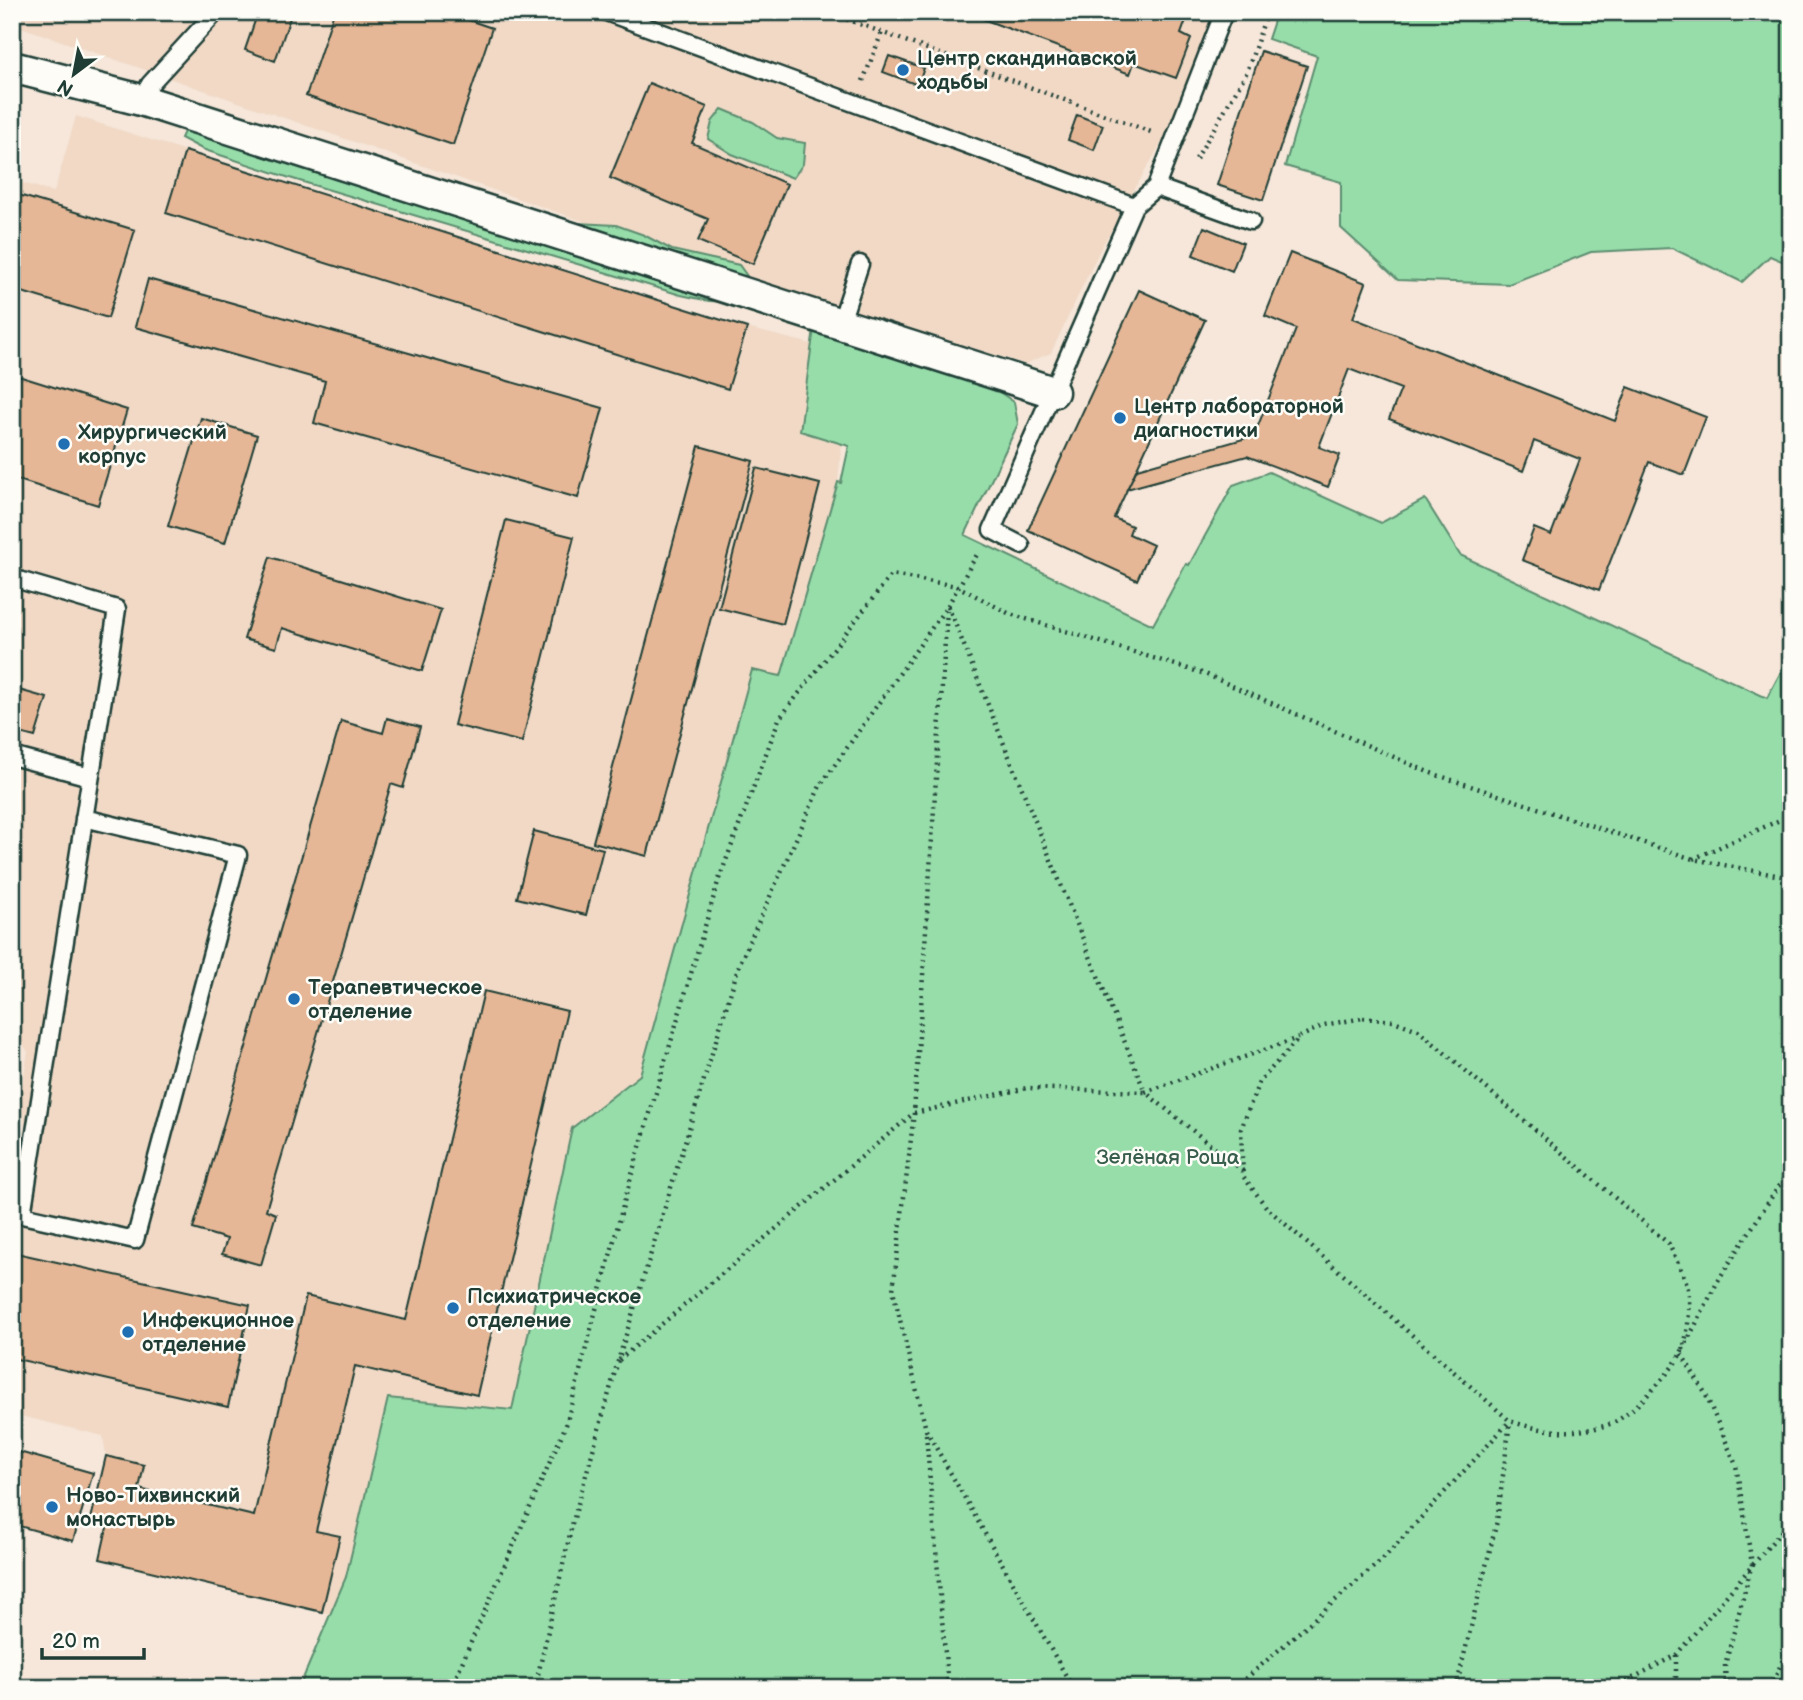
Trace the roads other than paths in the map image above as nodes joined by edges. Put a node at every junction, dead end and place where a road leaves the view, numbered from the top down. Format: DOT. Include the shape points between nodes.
graph roads {
  1 [pos="216,12"];
  2 [pos="606,12"];
  3 [pos="1224,12"];
  4 [pos="12,67"];
  5 [pos="141,100"];
  6 [pos="1156,187"];
  7 [pos="1134,206"];
  8 [pos="1251,221"];
  9 [pos="860,264"];
  10 [pos="841,322"];
  11 [pos="1053,392"];
  12 [pos="1021,545"];
  13 [pos="12,578"];
  14 [pos="12,755"];
  15 [pos="90,777"];
  16 [pos="84,818"];
  1 -- 5 [label="lane" via="150,84"];
  2 -- 7 [label="lane"];
  3 -- 6 [label="lane"];
  4 -- 5 [label="street"];
  5 -- 10 [label="street"];
  6 -- 7 [label="lane"];
  6 -- 8 [label="lane"];
  7 -- 11 [label="lane"];
  9 -- 10 [label="lane"];
  10 -- 11 [label="street"];
  11 -- 12 [label="lane" via="992,530"];
  13 -- 15 [label="lane" via="117,609"];
  14 -- 15 [label="lane"];
  15 -- 16 [label="lane"];
  16 -- 16 [label="lane" via="238,855 135,1240 22,1215"];
}
